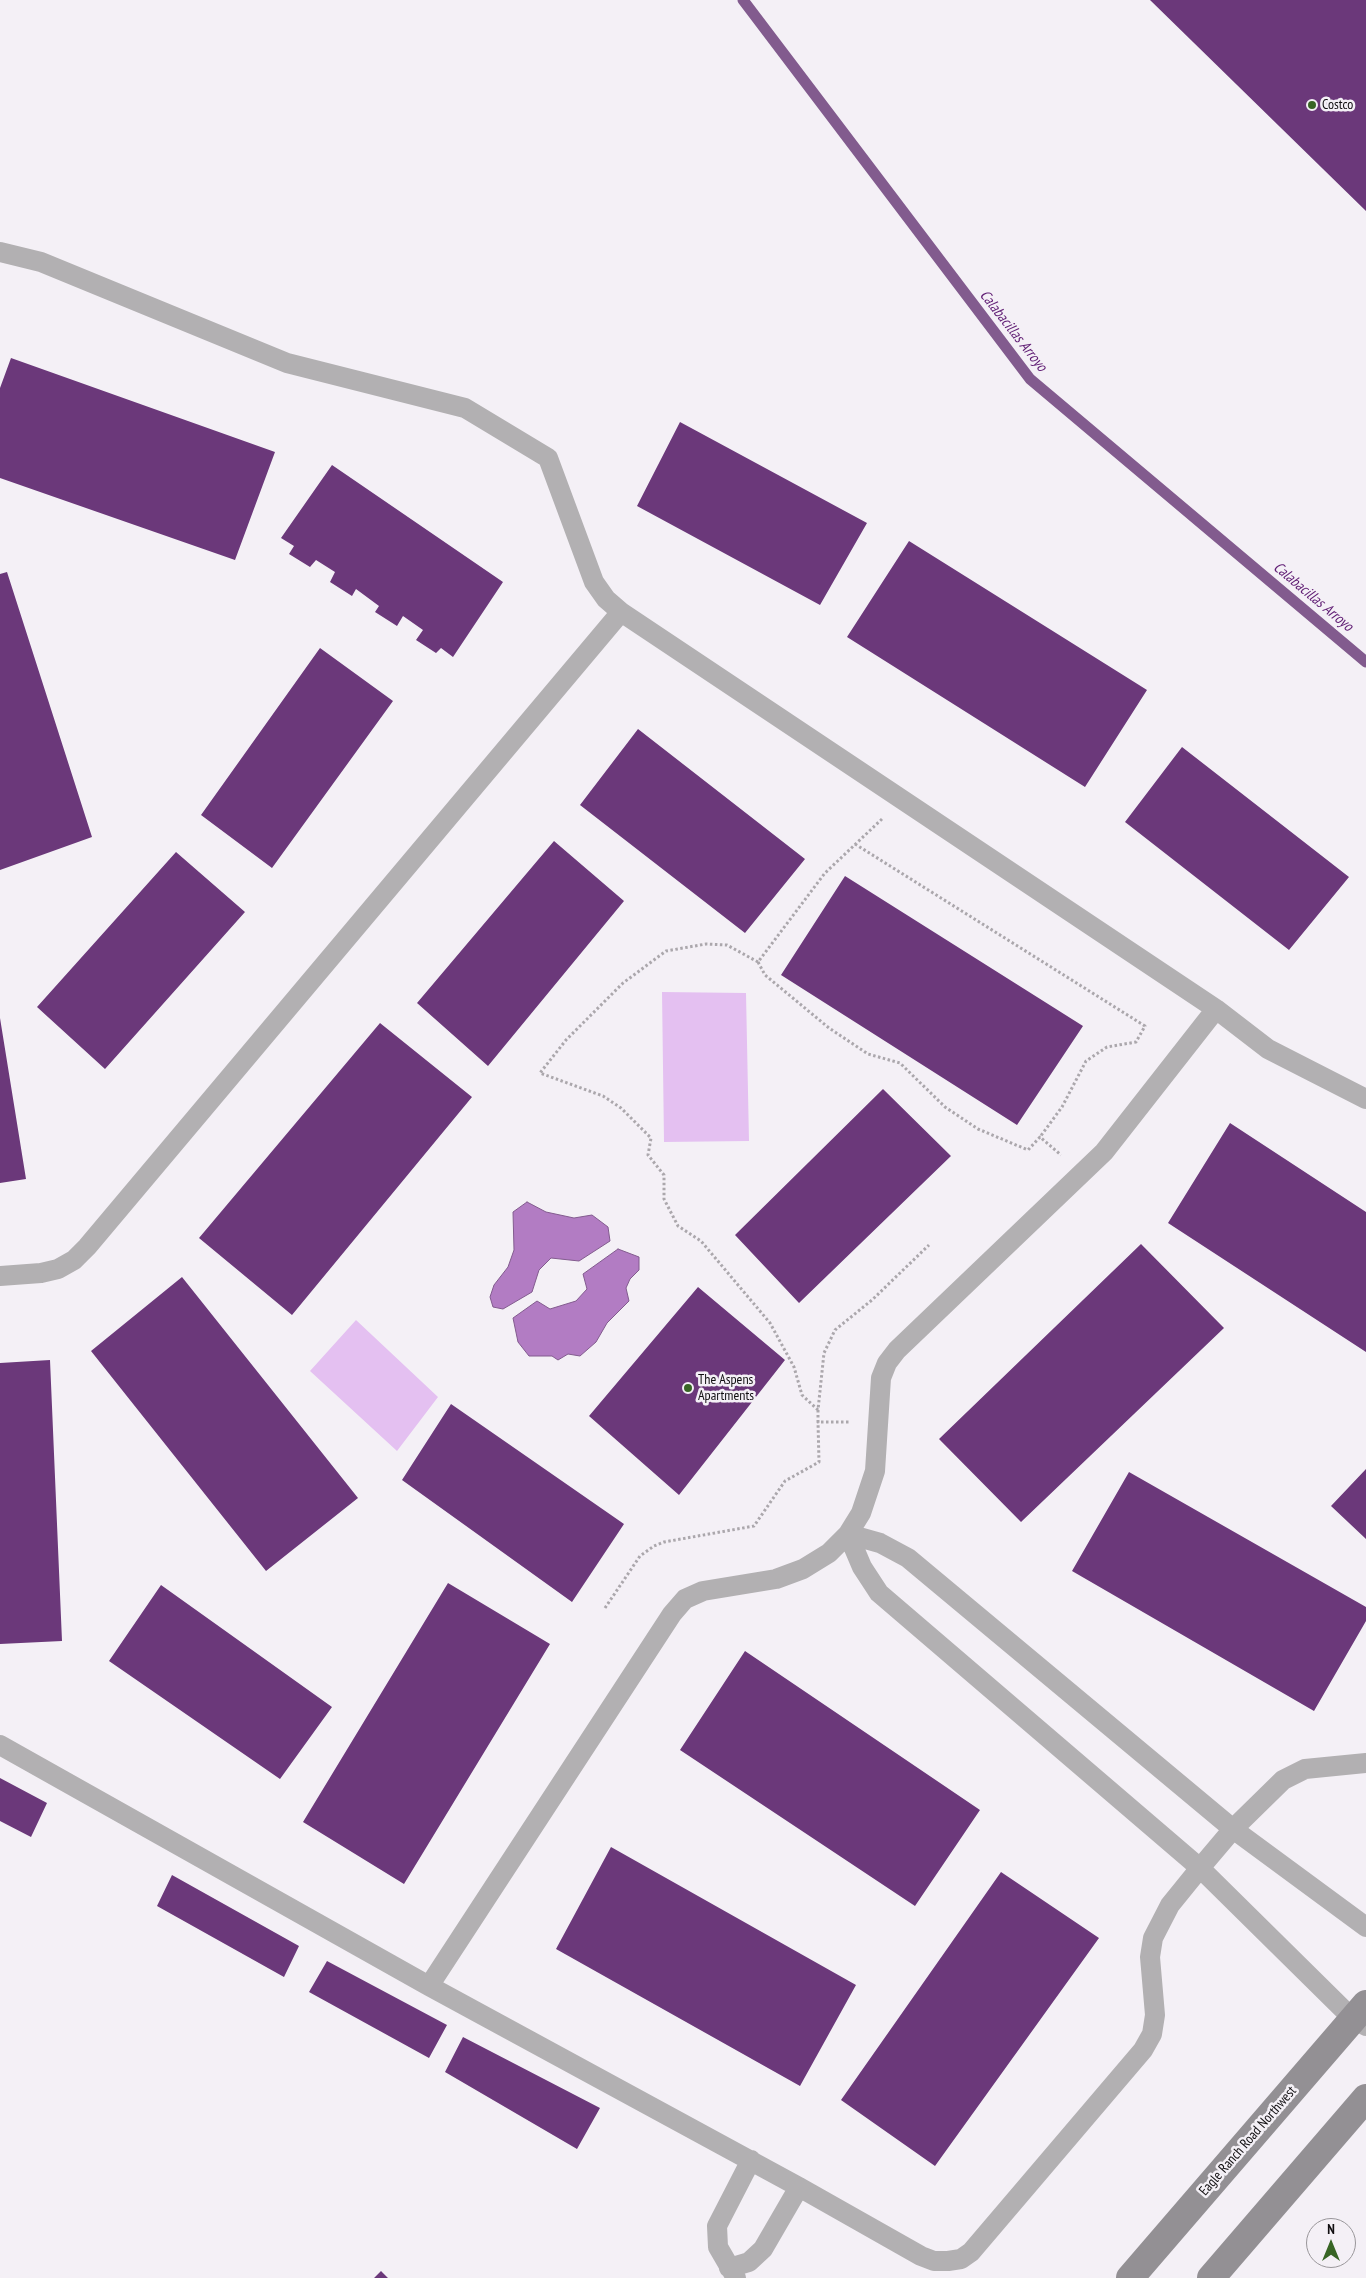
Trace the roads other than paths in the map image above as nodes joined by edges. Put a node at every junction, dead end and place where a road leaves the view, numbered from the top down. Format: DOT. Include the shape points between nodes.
graph roads {
  1 [pos="0,252"];
  2 [pos="621,612"];
  3 [pos="1216,1009"];
  4 [pos="1366,1099"];
  5 [pos="0,1276"];
  6 [pos="848,1534"];
  7 [pos="0,1745"];
  8 [pos="1366,1763"];
  9 [pos="1233,1829"];
  10 [pos="1200,1868"];
  11 [pos="1366,1927"];
  12 [pos="429,1986"];
  13 [pos="1362,2016"];
  14 [pos="1366,2098"];
  15 [pos="751,2160"];
  16 [pos="799,2187"];
  17 [pos="732,2273"];
  18 [pos="1130,2278"];
  19 [pos="1210,2278"];
  1 -- 2 [label="lane" via="41,262 287,363 465,408 548,458 594,582"];
  2 -- 3 [label="lane"];
  2 -- 5 [label="lane" via="87,1247 58,1269"];
  3 -- 4 [label="lane" via="1268,1049"];
  3 -- 6 [label="lane" via="1116,1137 1082,1174 887,1363 881,1378 875,1471 861,1513"];
  6 -- 9 [label="lane" via="880,1543 908,1558"];
  6 -- 10 [label="lane" via="862,1567 879,1593"];
  6 -- 12 [label="lane" via="829,1553 803,1569 776,1579 703,1591 685,1599 672,1614"];
  7 -- 12 [label="lane"];
  8 -- 9 [label="lane" via="1306,1769 1283,1780"];
  9 -- 10 [label="lane"];
  9 -- 11 [label="lane"];
  10 -- 13 [label="lane"];
  10 -- 16 [label="lane" via="1170,1905 1153,1938 1150,1957 1155,2015 1152,2034 1142,2050 971,2252 961,2259 934,2261"];
  12 -- 15 [label="lane"];
  13 -- 18 [label="main road, Eagle Ranch Road Northwest"];
  14 -- 19 [label="main road"];
  15 -- 16 [label="lane"];
  15 -- 17 [label="lane" via="716,2226 718,2247"];
  16 -- 17 [label="lane" via="763,2249"];
}
